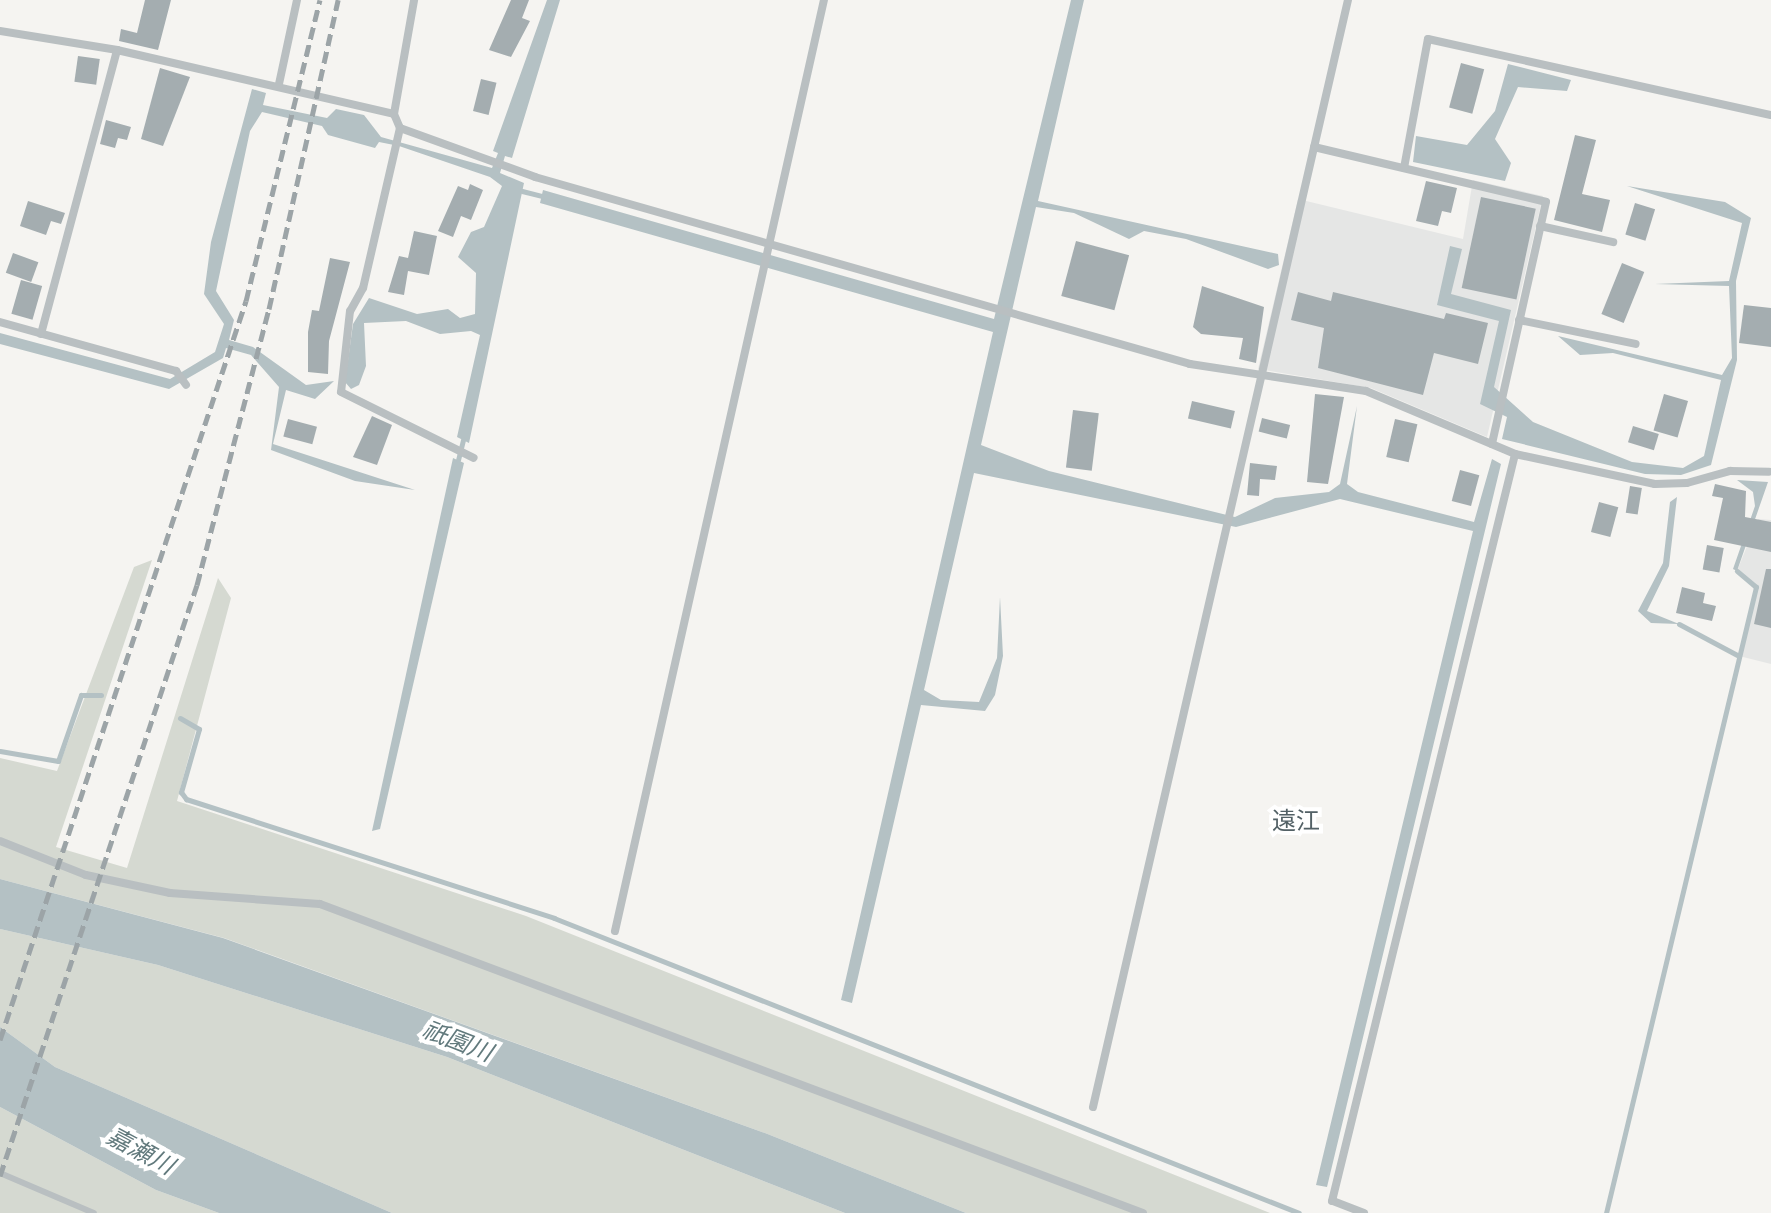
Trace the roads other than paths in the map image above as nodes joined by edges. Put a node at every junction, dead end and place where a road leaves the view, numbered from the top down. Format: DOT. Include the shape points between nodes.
graph roads {
  1 [pos="297,0"];
  2 [pos="414,0"];
  3 [pos="824,0"];
  4 [pos="1348,0"];
  5 [pos="2,32"];
  6 [pos="117,50"];
  7 [pos="279,84"];
  8 [pos="394,114"];
  9 [pos="1771,115"];
  10 [pos="399,132"];
  11 [pos="1314,147"];
  12 [pos="1404,168"];
  13 [pos="1540,226"];
  14 [pos="1613,242"];
  15 [pos="770,248"];
  16 [pos="1519,320"];
  17 [pos="0,322"];
  18 [pos="41,334"];
  19 [pos="1636,344"];
  20 [pos="1261,377"];
  21 [pos="186,385"];
  22 [pos="1492,444"];
  23 [pos="1515,454"];
  24 [pos="470,456"];
  25 [pos="1770,470"];
  26 [pos="0,841"];
  27 [pos="615,931"];
  28 [pos="1093,1107"];
  29 [pos="0,1173"];
  30 [pos="94,1213"];
  31 [pos="1143,1213"];
  32 [pos="1364,1213"];
  1 -- 7 [label="street"];
  2 -- 8 [label="street"];
  3 -- 15 [label="street"];
  4 -- 11 [label="street"];
  5 -- 6 [label="street"];
  6 -- 7 [label="street"];
  6 -- 18 [label="street"];
  7 -- 8 [label="street"];
  8 -- 10 [label="street"];
  9 -- 12 [label="street" via="1428,39"];
  10 -- 15 [label="street"];
  10 -- 24 [label="street" via="363,288 350,311 341,392"];
  11 -- 12 [label="street"];
  11 -- 20 [label="street"];
  12 -- 13 [label="street" via="1546,202"];
  13 -- 14 [label="street"];
  13 -- 16 [label="street"];
  15 -- 20 [label="street"];
  15 -- 27 [label="street"];
  16 -- 19 [label="street"];
  16 -- 22 [label="street"];
  17 -- 18 [label="street"];
  18 -- 21 [label="street" via="176,371"];
  20 -- 22 [label="street" via="1366,391"];
  20 -- 28 [label="street"];
  22 -- 23 [label="street"];
  23 -- 25 [label="street" via="1655,484"];
  23 -- 32 [label="street" via="1332,1201"];
  26 -- 31 [label="street" via="86,875 170,893 320,904"];
  29 -- 30 [label="lane"];
}
